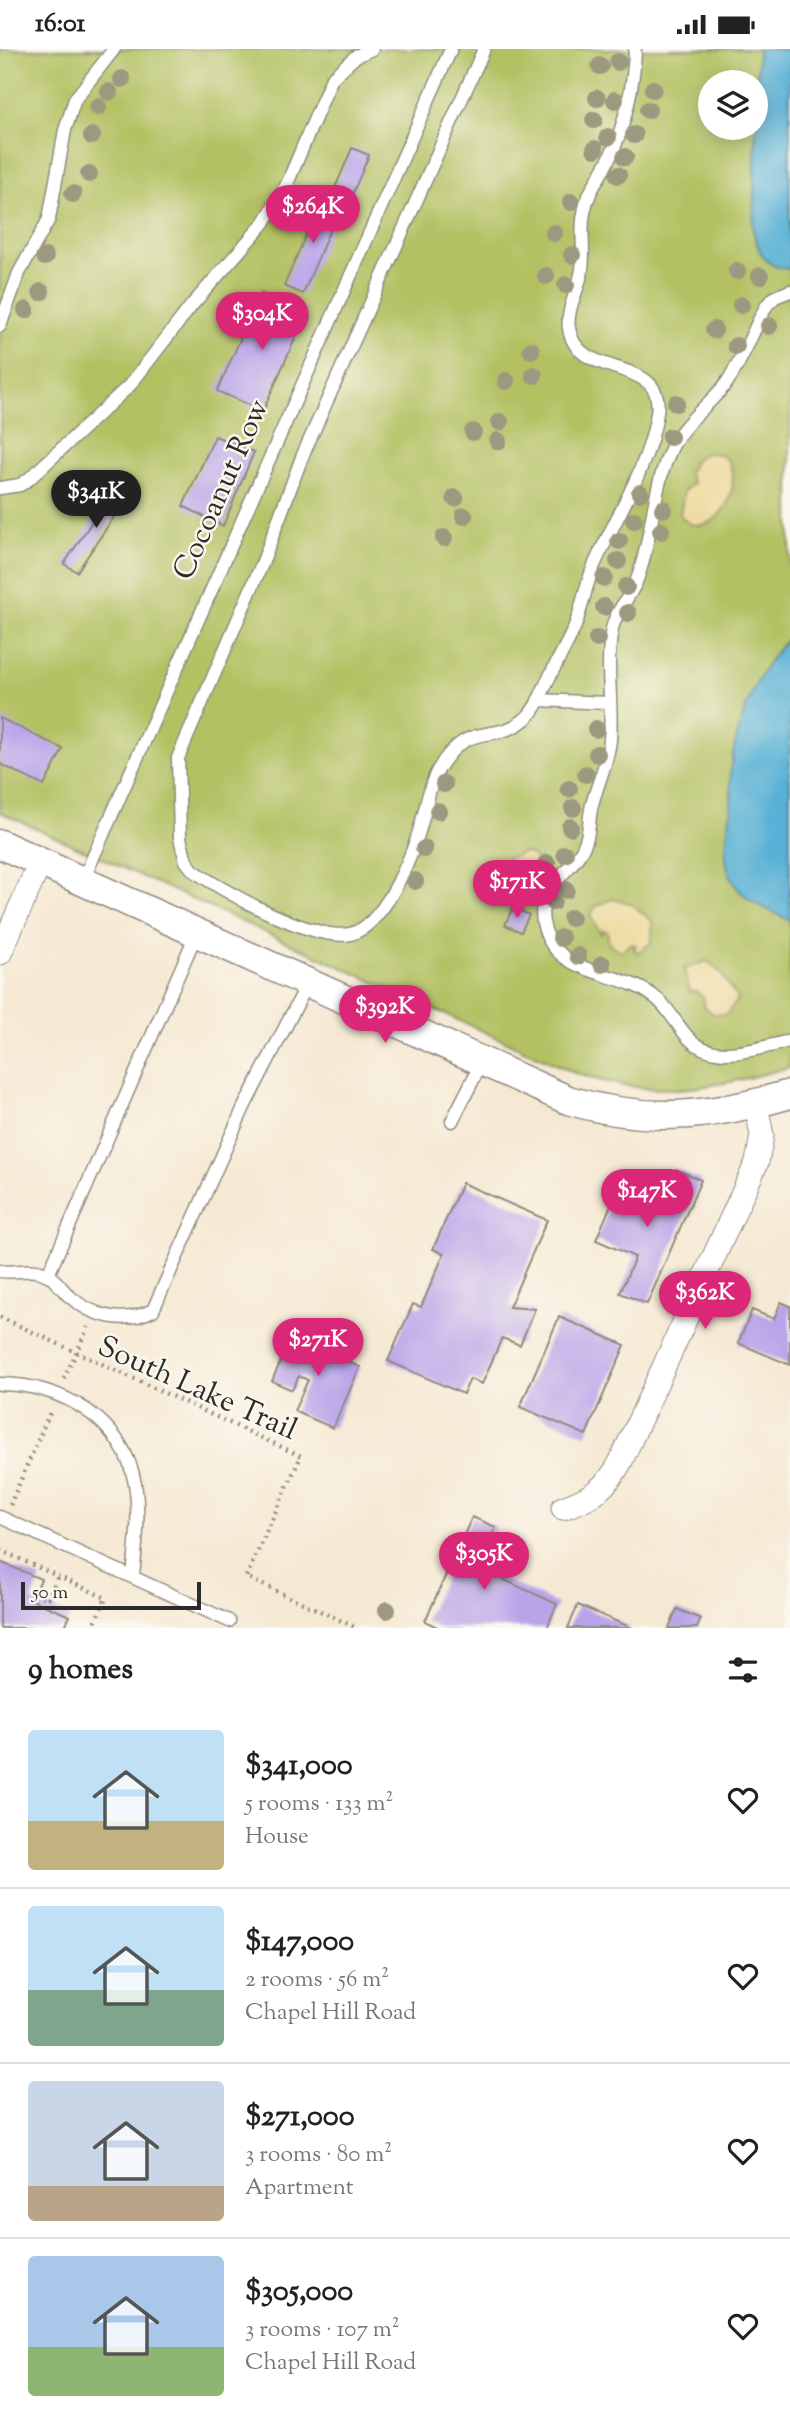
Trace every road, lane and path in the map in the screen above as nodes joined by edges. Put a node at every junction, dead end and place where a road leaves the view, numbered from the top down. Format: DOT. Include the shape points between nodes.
graph roads {
  1 [pos="114,49"];
  2 [pos="372,49"];
  3 [pos="452,49"];
  4 [pos="484,49"];
  5 [pos="635,49"];
  6 [pos="790,291"];
  7 [pos="0,326"];
  8 [pos="0,488"];
  9 [pos="538,700"];
  10 [pos="609,703"];
  11 [pos="0,843"];
  12 [pos="41,861"];
  13 [pos="83,880"];
  14 [pos="197,932"];
  15 [pos="0,953"];
  16 [pos="308,983"];
  17 [pos="790,1041"];
  18 [pos="482,1062"];
  19 [pos="790,1094"];
  20 [pos="756,1104"];
  21 [pos="452,1121"];
  22 [pos="0,1271"];
  23 [pos="48,1275"];
  24 [pos="96,1312"];
  25 [pos="0,1317"];
  26 [pos="75,1355"];
  27 [pos="0,1384"];
  28 [pos="58,1393"];
  29 [pos="563,1508"];
  30 [pos="2,1518"];
  31 [pos="0,1551"];
  32 [pos="58,1576"];
  33 [pos="133,1576"];
  34 [pos="35,1594"];
  35 [pos="229,1621"];
  36 [pos="93,1628"];
  37 [pos="357,1628"];
  1 -- 7 [label="lane" via="75,99 49,219 19,273"];
  2 -- 8 [label="lane" via="356,56 332,78 277,204 143,371 29,479"];
  3 -- 13 [label="lane, Cocoanut Row"];
  4 -- 9 [label="lane" via="302,457 178,758 180,838 186,861 204,878 314,932 342,937 355,933 377,917 387,900 414,842 433,779 450,753 472,736 526,719"];
  5 -- 9 [label="lane" via="632,83 615,145 584,212 582,270 569,330 579,351 590,359 649,380 656,390 657,416 620,514 595,562 575,626"];
  6 -- 10 [label="lane" via="767,305 726,383 687,423 671,447 654,499 638,579 615,617"];
  9 -- 10 [label="lane"];
  10 -- 17 [label="lane" via="610,743 587,836 575,861 554,880 543,906 543,923 552,946 576,965 640,987 667,1009 688,1038 707,1050 730,1053"];
  11 -- 12 [label="street"];
  12 -- 13 [label="street"];
  12 -- 15 [label="street"];
  13 -- 14 [label="street"];
  14 -- 16 [label="street"];
  14 -- 23 [label="lane"];
  16 -- 18 [label="street"];
  16 -- 24 [label="lane" via="244,1107 153,1310 123,1319"];
  18 -- 20 [label="street" via="568,1100 622,1113 696,1116"];
  18 -- 21 [label="lane"];
  19 -- 20 [label="street"];
  20 -- 29 [label="street" via="762,1136 757,1163 621,1461 611,1480 596,1494"];
  22 -- 23 [label="lane"];
  23 -- 24 [label="lane" via="75,1301"];
  24 -- 26 [label="path"];
  25 -- 26 [label="path, South Lake Trail"];
  26 -- 28 [label="path"];
  26 -- 37 [label="path, South Lake Trail" via="301,1456 246,1577"];
  27 -- 28 [label="lane" via="39,1386"];
  28 -- 30 [label="path"];
  28 -- 33 [label="lane" via="106,1427 131,1465 137,1506"];
  30 -- 33 [label="lane"];
  31 -- 32 [label="path"];
  32 -- 34 [label="path" via="48,1599"];
  32 -- 36 [label="path" via="106,1598"];
  33 -- 35 [label="lane"];
}
